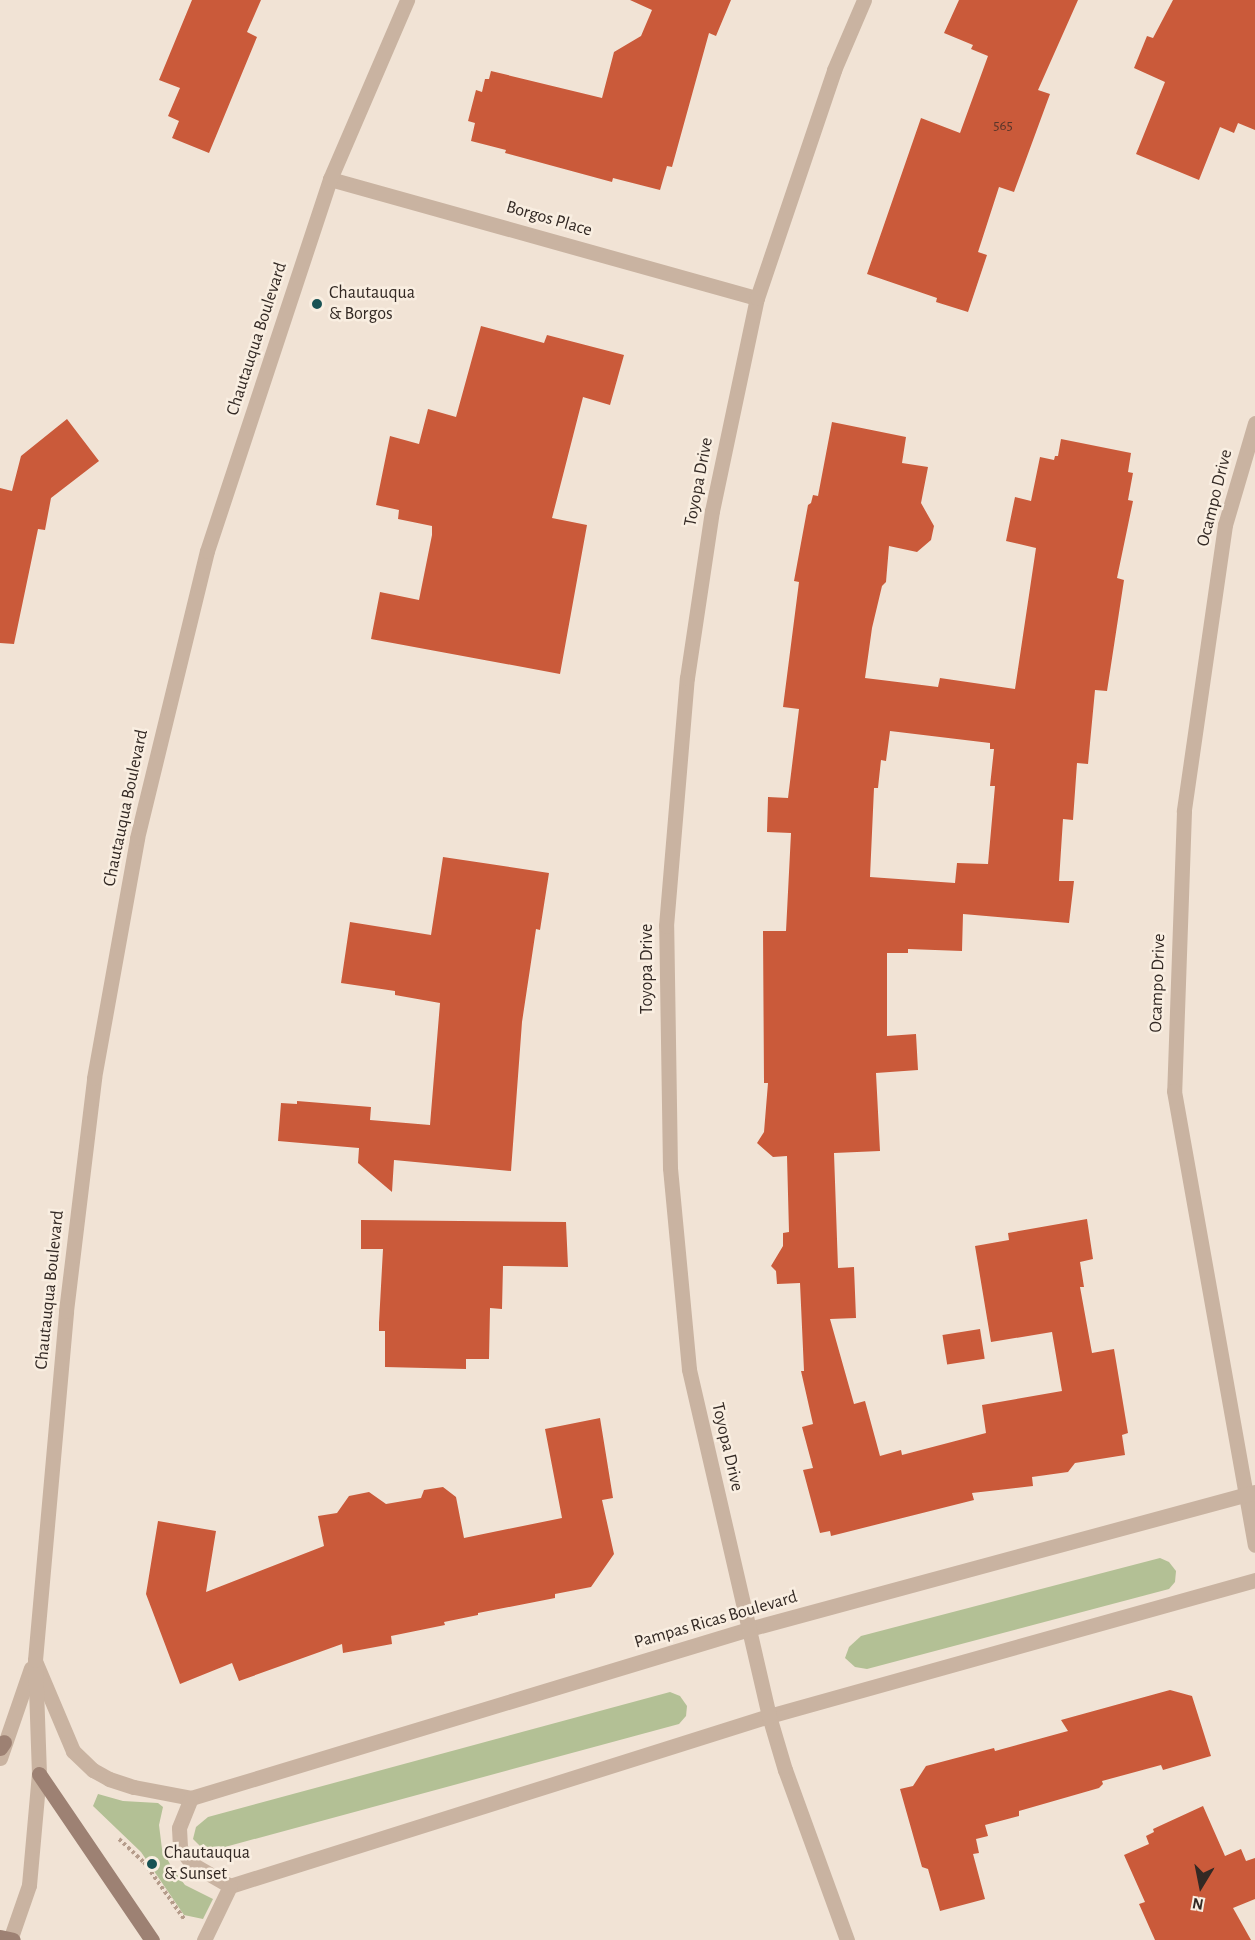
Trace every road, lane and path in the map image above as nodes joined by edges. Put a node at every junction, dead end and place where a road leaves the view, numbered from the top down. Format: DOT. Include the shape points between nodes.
graph roads {
  1 [pos="407,0"];
  2 [pos="864,0"];
  3 [pos="330,179"];
  4 [pos="757,298"];
  5 [pos="1255,423"];
  6 [pos="1250,1493"];
  7 [pos="1255,1545"];
  8 [pos="1255,1580"];
  9 [pos="749,1629"];
  10 [pos="34,1660"];
  11 [pos="769,1716"];
  12 [pos="2,1745"];
  13 [pos="0,1758"];
  14 [pos="39,1774"];
  15 [pos="191,1798"];
  16 [pos="116,1836"];
  17 [pos="230,1886"];
  18 [pos="193,1920"];
  19 [pos="0,1937"];
  20 [pos="11,1940"];
  21 [pos="152,1940"];
  22 [pos="204,1940"];
  23 [pos="847,1940"];
  1 -- 3 [label="street, Chautauqua Boulevard"];
  2 -- 4 [label="street, Toyopa Drive" via="834,70"];
  3 -- 4 [label="street, Borgos Place"];
  3 -- 10 [label="street, Chautauqua Boulevard" via="207,551 137,838 93,1089 66,1311"];
  4 -- 9 [label="street, Toyopa Drive" via="712,511 687,678 666,926 670,1168 689,1369"];
  5 -- 6 [label="street, Ocampo Drive" via="1225,525 1184,812 1174,1092"];
  6 -- 7 [label="street, Ocampo Drive"];
  6 -- 9 [label="street, Pampas Ricas Boulevard"];
  8 -- 11 [label="street"];
  9 -- 11 [label="street, Toyopa Drive"];
  9 -- 15 [label="street, Pampas Ricas Boulevard"];
  10 -- 12 [label="street, Chautauqua Boulevard"];
  10 -- 14 [label="street, Chautauqua Boulevard"];
  10 -- 15 [label="street, Pampas Ricas Boulevard" via="73,1751 93,1770 134,1787"];
  11 -- 17 [label="street"];
  11 -- 23 [label="street, Toyopa Drive"];
  12 -- 13 [label="street, Chautauqua Boulevard"];
  14 -- 20 [label="street, Chautauqua Boulevard" via="28,1885"];
  14 -- 21 [label="main road"];
  15 -- 17 [label="street" via="178,1828 180,1848 192,1864"];
  16 -- 18 [label="path" via="144,1862 184,1919"];
  17 -- 22 [label="street"];
  19 -- 20 [label="main road"];
}
